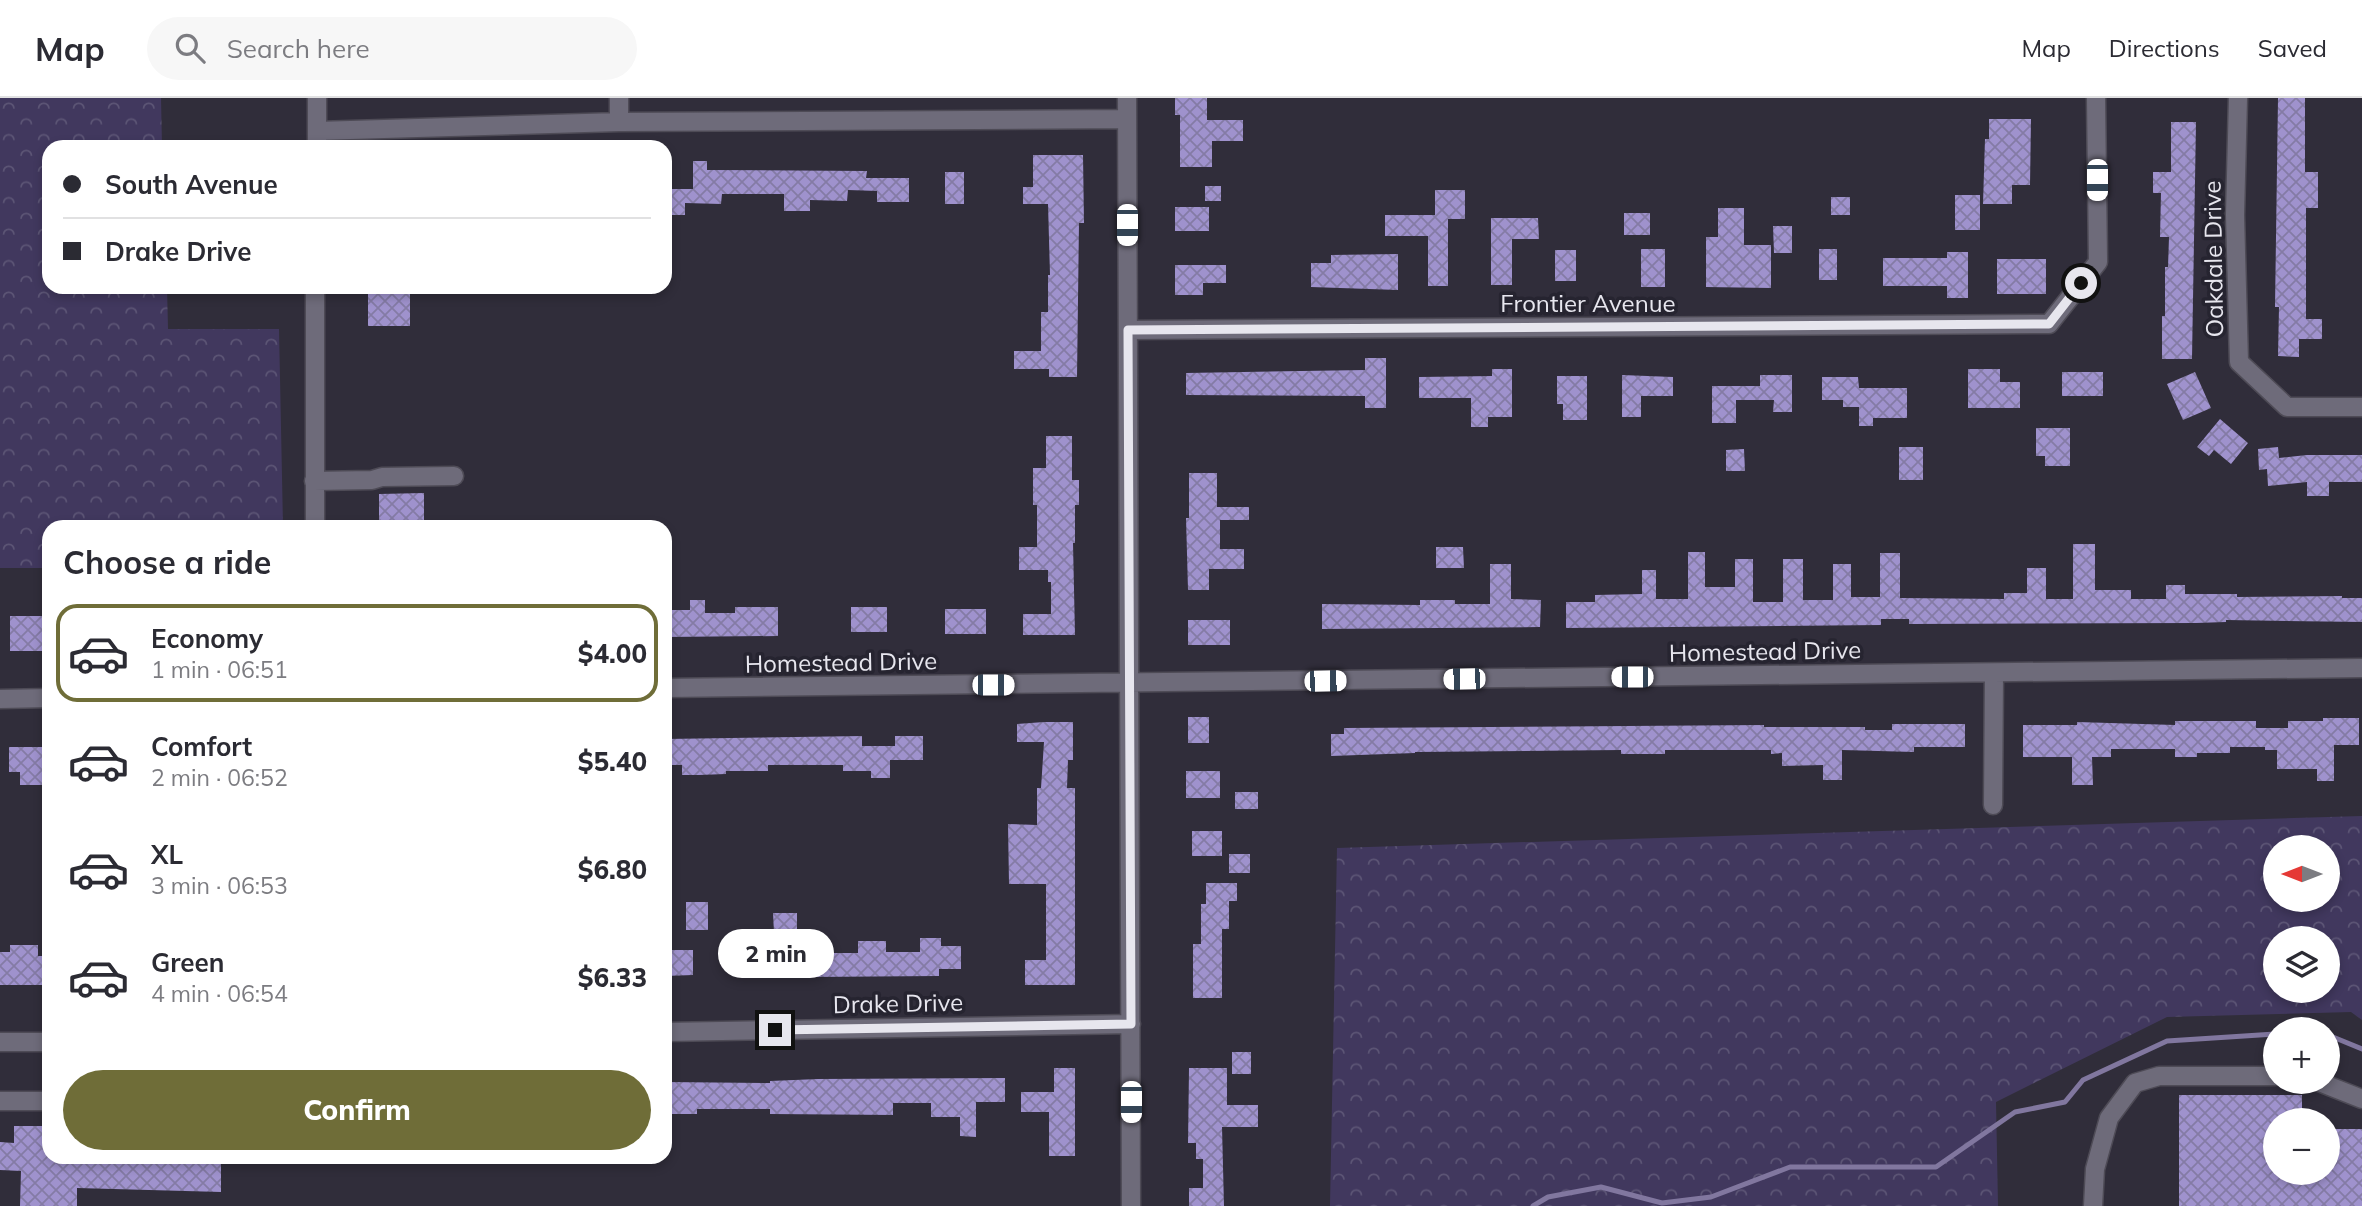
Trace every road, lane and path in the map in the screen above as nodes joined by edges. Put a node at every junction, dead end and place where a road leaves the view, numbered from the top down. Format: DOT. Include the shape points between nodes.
graph roads {
  1 [pos="317,98"];
  2 [pos="619,98"];
  3 [pos="1127,98"];
  4 [pos="2096,98"];
  5 [pos="2238,98"];
  6 [pos="1127,119"];
  7 [pos="618,121"];
  8 [pos="317,139"];
  9 [pos="316,294"];
  10 [pos="1128,330"];
  11 [pos="2362,407"];
  12 [pos="454,476"];
  13 [pos="314,481"];
  14 [pos="315,520"];
  15 [pos="2362,668"];
  16 [pos="1994,673"];
  17 [pos="1130,683"];
  18 [pos="672,688"];
  19 [pos="42,698"];
  20 [pos="0,699"];
  21 [pos="1993,805"];
  22 [pos="1131,1024"];
  23 [pos="672,1032"];
  24 [pos="0,1042"];
  25 [pos="42,1042"];
  26 [pos="2263,1076"];
  27 [pos="2340,1090"];
  28 [pos="2362,1099"];
  29 [pos="0,1101"];
  30 [pos="42,1101"];
  31 [pos="1131,1206"];
  32 [pos="2093,1206"];
  1 -- 8 [label="street"];
  2 -- 7 [label="street"];
  3 -- 6 [label="street"];
  4 -- 10 [label="street, Frontier Avenue" via="2098,262 2049,324"];
  5 -- 11 [label="street, Oakdale Drive" via="2239,362 2287,407"];
  6 -- 7 [label="street"];
  6 -- 10 [label="street"];
  7 -- 8 [label="street"];
  9 -- 13 [label="street"];
  10 -- 17 [label="street"];
  12 -- 13 [label="street"];
  13 -- 14 [label="street"];
  15 -- 16 [label="street, Homestead Drive"];
  16 -- 17 [label="street, Homestead Drive"];
  16 -- 21 [label="street"];
  17 -- 18 [label="street, Homestead Drive"];
  17 -- 22 [label="street"];
  19 -- 20 [label="street"];
  22 -- 23 [label="street, Drake Drive"];
  22 -- 31 [label="street"];
  24 -- 25 [label="street"];
  26 -- 32 [label="street" via="2159,1076 2135,1083 2109,1118 2095,1169"];
  27 -- 28 [label="street"];
  29 -- 30 [label="street"];
}
